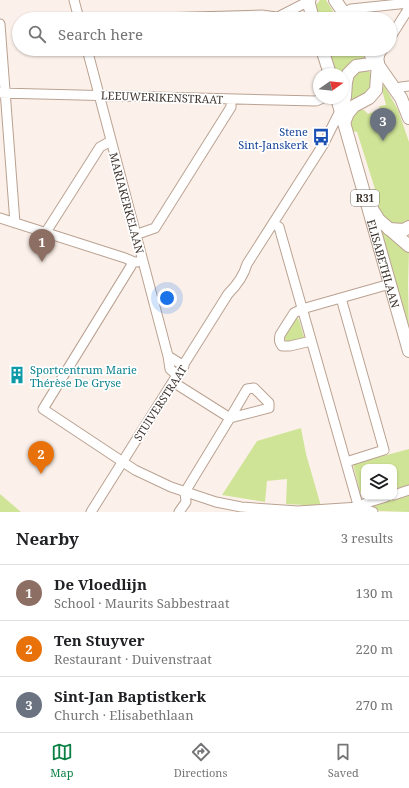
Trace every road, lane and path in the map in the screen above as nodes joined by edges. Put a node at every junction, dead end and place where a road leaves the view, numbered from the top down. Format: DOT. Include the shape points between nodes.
graph roads {
  1 [pos="74,0"];
  2 [pos="309,0"];
  3 [pos="336,0"];
  4 [pos="409,3"];
  5 [pos="409,8"];
  6 [pos="77,12"];
  7 [pos="287,12"];
  8 [pos="312,12"];
  9 [pos="344,12"];
  10 [pos="349,12"];
  11 [pos="0,24"];
  12 [pos="397,27"];
  13 [pos="89,56"];
  14 [pos="324,56"];
  15 [pos="372,56"];
  16 [pos="380,56"];
  17 [pos="378,63"];
  18 [pos="328,68"];
  19 [pos="409,86"];
  20 [pos="395,89"];
  21 [pos="3,93"];
  22 [pos="99,95"];
  23 [pos="231,99"];
  24 [pos="313,101"];
  25 [pos="338,104"];
  26 [pos="340,111"];
  27 [pos="409,118"];
  28 [pos="344,123"];
  29 [pos="111,141"];
  30 [pos="323,145"];
  31 [pos="365,198"];
  32 [pos="0,218"];
  33 [pos="15,223"];
  34 [pos="273,223"];
  35 [pos="409,228"];
  36 [pos="389,229"];
  37 [pos="46,232"];
  38 [pos="135,235"];
  39 [pos="262,241"];
  40 [pos="283,243"];
  41 [pos="409,246"];
  42 [pos="142,260"];
  43 [pos="132,261"];
  44 [pos="390,284"];
  45 [pos="341,298"];
  46 [pos="302,310"];
  47 [pos="311,341"];
  48 [pos="409,351"];
  49 [pos="168,356"];
  50 [pos="184,366"];
  51 [pos="175,378"];
  52 [pos="122,461"];
  53 [pos="346,462"];
  54 [pos="409,490"];
  55 [pos="184,492"];
  56 [pos="397,494"];
  57 [pos="376,500"];
  58 [pos="241,509"];
  59 [pos="360,509"];
  60 [pos="91,512"];
  61 [pos="179,512"];
  62 [pos="374,512"];
  1 -- 6 [label="street"];
  2 -- 7 [label="street"];
  2 -- 8 [label="main road"];
  3 -- 9 [label="main road"];
  4 -- 10 [label="street" via="351,9"];
  5 -- 12 [label="street"];
  11 -- 21 [label="street"];
  13 -- 22 [label="street, MARIAKERKELAAN"];
  14 -- 18 [label="main road"];
  15 -- 17 [label="main road"];
  16 -- 17 [label="street"];
  17 -- 20 [label="main road"];
  17 -- 26 [label="main road" via="356,66 348,74"];
  17 -- 28 [label="main road" via="376,90 369,98 354,106"];
  19 -- 20 [label="street"];
  20 -- 27 [label="main road"];
  21 -- 22 [label="street, LEEUWERIKENSTRAAT"];
  21 -- 33 [label="street"];
  22 -- 23 [label="street, LEEUWERIKENSTRAAT"];
  22 -- 29 [label="street, MARIAKERKELAAN"];
  23 -- 24 [label="street, LEEUWERIKENSTRAAT"];
  23 -- 38 [label="street" via="231,107 154,228"];
  25 -- 26 [label="main road, ELISABETHLAAN / R31"];
  26 -- 28 [label="main road, ELISABETHLAAN / R31"];
  26 -- 30 [label="street, STUIVERSTRAAT"];
  28 -- 30 [label="street, STUIVERSTRAAT"];
  28 -- 31 [label="main road, ELISABETHLAAN / R31"];
  29 -- 37 [label="street" via="100,147"];
  29 -- 38 [label="street, MARIAKERKELAAN"];
  30 -- 34 [label="street, STUIVERSTRAAT"];
  31 -- 36 [label="main road, ELISABETHLAAN / R31" via="379,220"];
  31 -- 44 [label="main road, ELISABETHLAAN / R31"];
  32 -- 33 [label="street"];
  33 -- 37 [label="street"];
  34 -- 39 [label="street, STUIVERSTRAAT"];
  34 -- 40 [label="street" via="278,227"];
  35 -- 36 [label="main road, ELISABETHLAAN"];
  36 -- 41 [label="main road, ELISABETHLAAN / R31"];
  37 -- 43 [label="street"];
  38 -- 42 [label="street, MARIAKERKELAAN"];
  39 -- 40 [label="street" via="274,239"];
  39 -- 50 [label="street, STUIVERSTRAAT" via="234,280"];
  40 -- 46 [label="street"];
  42 -- 43 [label="street"];
  42 -- 49 [label="street, MARIAKERKELAAN"];
  43 -- 52 [label="street" via="43,409"];
  44 -- 45 [label="street"];
  44 -- 48 [label="main road, ELISABETHLAAN / R31"];
  45 -- 46 [label="street"];
  45 -- 53 [label="street" via="384,450"];
  46 -- 47 [label="street"];
  46 -- 47 [label="street" via="294,313 280,335 280,343 282,346 290,346"];
  47 -- 53 [label="street"];
  49 -- 50 [label="street"];
  49 -- 51 [label="street, MARIAKERKELAAN" via="170,369"];
  50 -- 51 [label="street, STUIVERSTRAAT"];
  51 -- 52 [label="street, STUIVERSTRAAT"];
  51 -- 55 [label="street" via="230,418"];
  52 -- 55 [label="street" via="135,470"];
  52 -- 60 [label="street, STUIVERSTRAAT"];
  53 -- 59 [label="street"];
  54 -- 56 [label="street"];
  55 -- 58 [label="street"];
  55 -- 61 [label="street" via="186,502"];
  57 -- 59 [label="street" via="366,503"];
  58 -- 59 [label="street"];
  59 -- 62 [label="street"];
}
